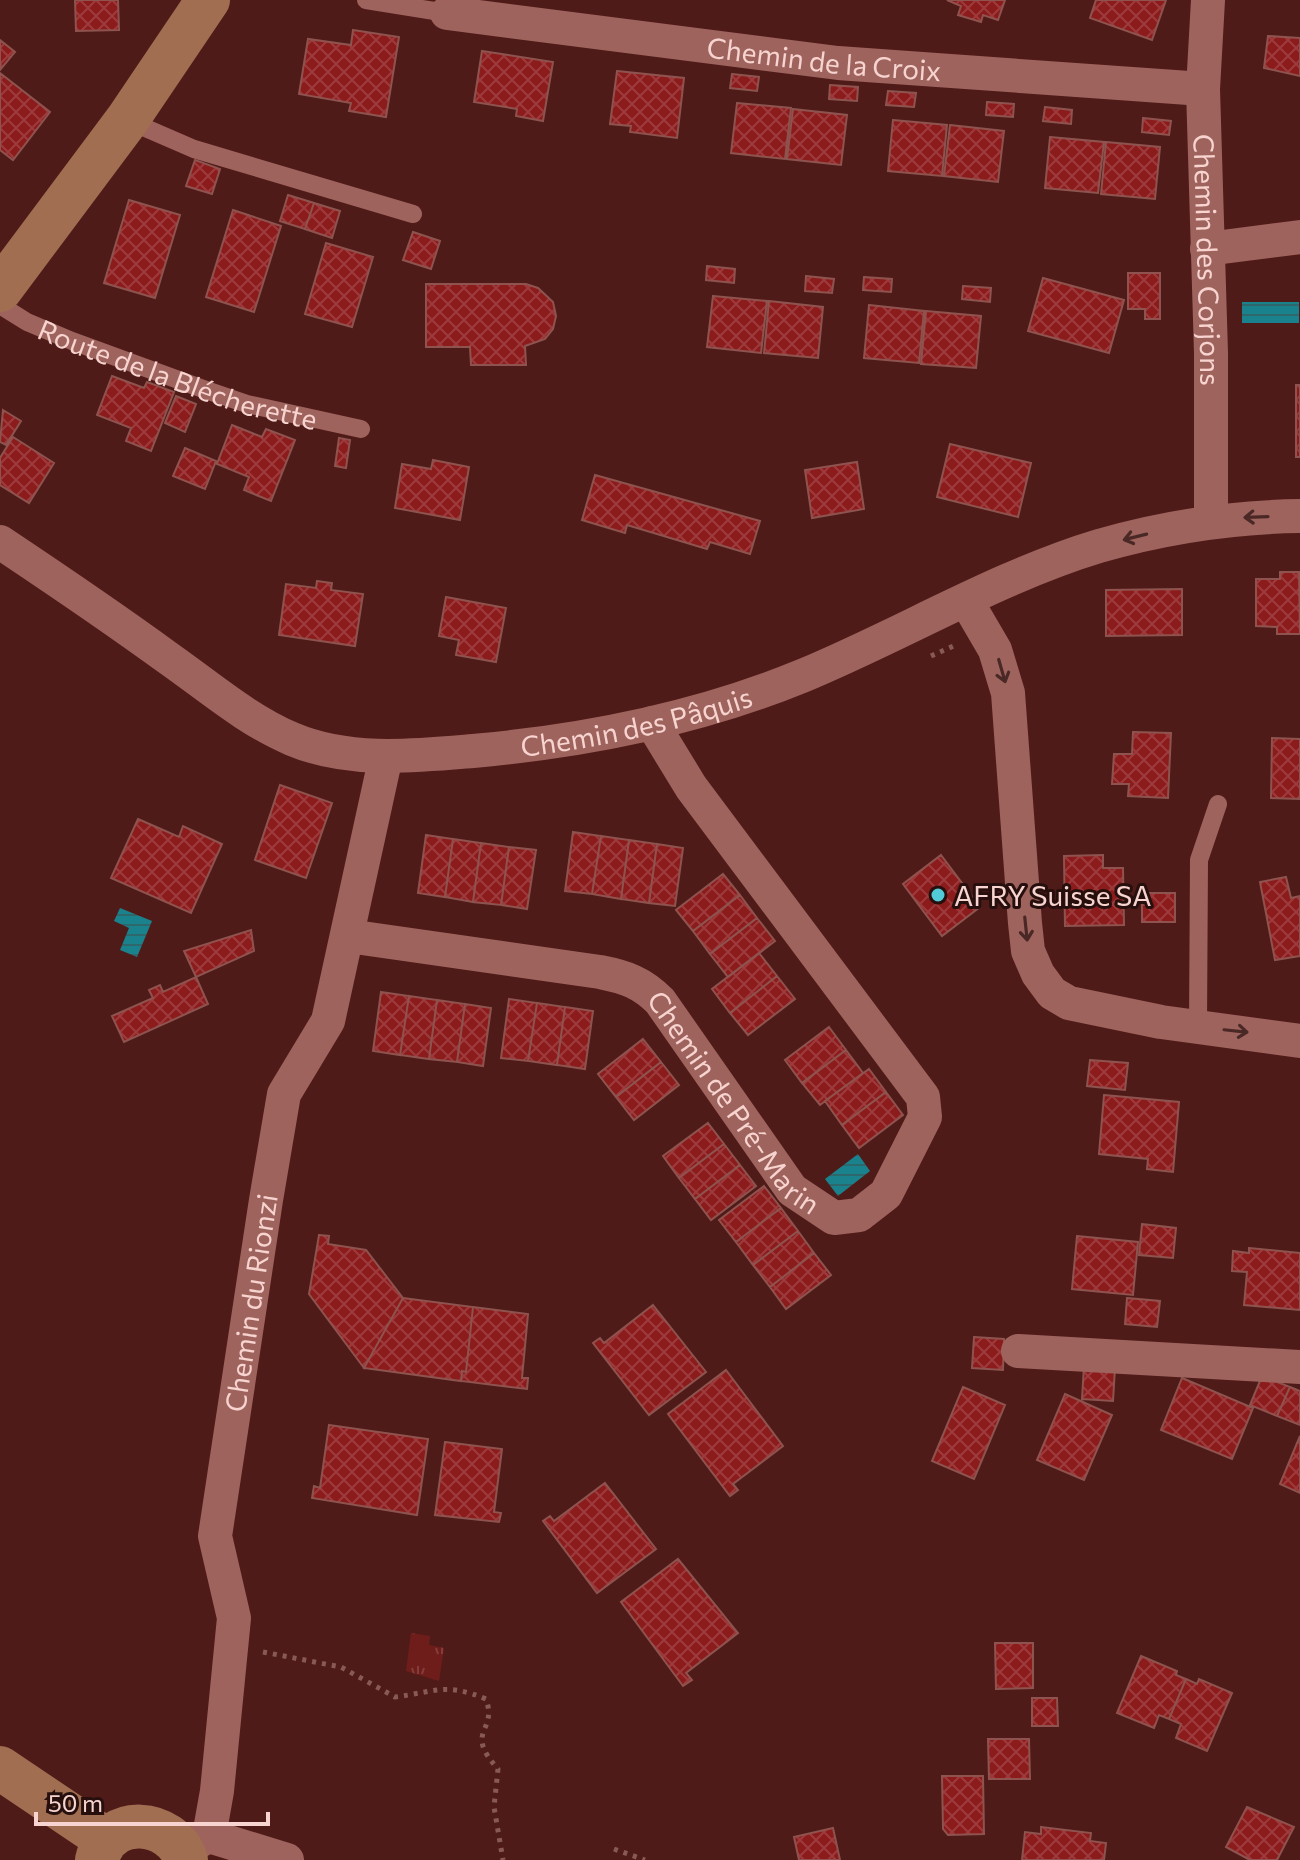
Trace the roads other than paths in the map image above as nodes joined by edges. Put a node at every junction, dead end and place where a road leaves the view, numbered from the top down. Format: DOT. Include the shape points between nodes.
graph roads {
  1 [pos="208,0"];
  2 [pos="366,0"];
  3 [pos="1208,0"];
  4 [pos="447,13"];
  5 [pos="1203,89"];
  6 [pos="127,120"];
  7 [pos="413,214"];
  8 [pos="1300,237"];
  9 [pos="1207,249"];
  10 [pos="0,290"];
  11 [pos="0,305"];
  12 [pos="361,429"];
  13 [pos="1300,516"];
  14 [pos="1211,520"];
  15 [pos="0,542"];
  16 [pos="967,602"];
  17 [pos="652,723"];
  18 [pos="386,756"];
  19 [pos="1218,804"];
  20 [pos="348,936"];
  21 [pos="1198,1027"];
  22 [pos="1300,1041"];
  23 [pos="1018,1351"];
  24 [pos="1300,1367"];
  25 [pos="0,1768"];
  26 [pos="192,1849"];
  27 [pos="102,1850"];
  28 [pos="287,1860"];
  1 -- 6 [label="main road"];
  2 -- 4 [label="lane"];
  3 -- 5 [label="street, Chemin des Corjons"];
  4 -- 5 [label="street, Chemin de la Croix" via="838,63"];
  5 -- 9 [label="street, Chemin des Corjons"];
  6 -- 7 [label="lane" via="194,149"];
  6 -- 10 [label="main road"];
  8 -- 9 [label="street"];
  9 -- 14 [label="street, Chemin des Corjons"];
  11 -- 12 [label="lane, Route de la Blécherette" via="72,341 220,395"];
  13 -- 14 [label="street, Chemin des Pâquis, one-way"];
  14 -- 16 [label="street, Chemin des Pâquis, one-way" via="1096,547"];
  15 -- 18 [label="street, Chemin des Pâquis" via="241,711 290,738 338,752"];
  16 -- 17 [label="street, Chemin des Pâquis" via="800,677"];
  16 -- 21 [label="street, one-way" via="995,650 1008,693 1025,923 1028,951 1038,974 1052,993 1069,1003"];
  17 -- 18 [label="street, Chemin des Pâquis" via="501,748"];
  17 -- 20 [label="street, Chemin de Pré-Marin" via="691,787 923,1097 925,1117 901,1167 886,1194 859,1215 834,1218 792,1190 646,987 613,974"];
  18 -- 20 [label="street, Chemin du Rionzi"];
  19 -- 21 [label="lane" via="1199,860"];
  20 -- 26 [label="street, Chemin du Rionzi" via="328,1021 284,1094 263,1215 215,1536 234,1618 217,1791"];
  21 -- 22 [label="street, one-way"];
  23 -- 24 [label="street"];
  25 -- 27 [label="main road"];
  26 -- 27 [label="main road" via="162,1830 133,1826"];
  26 -- 28 [label="street"];
}
